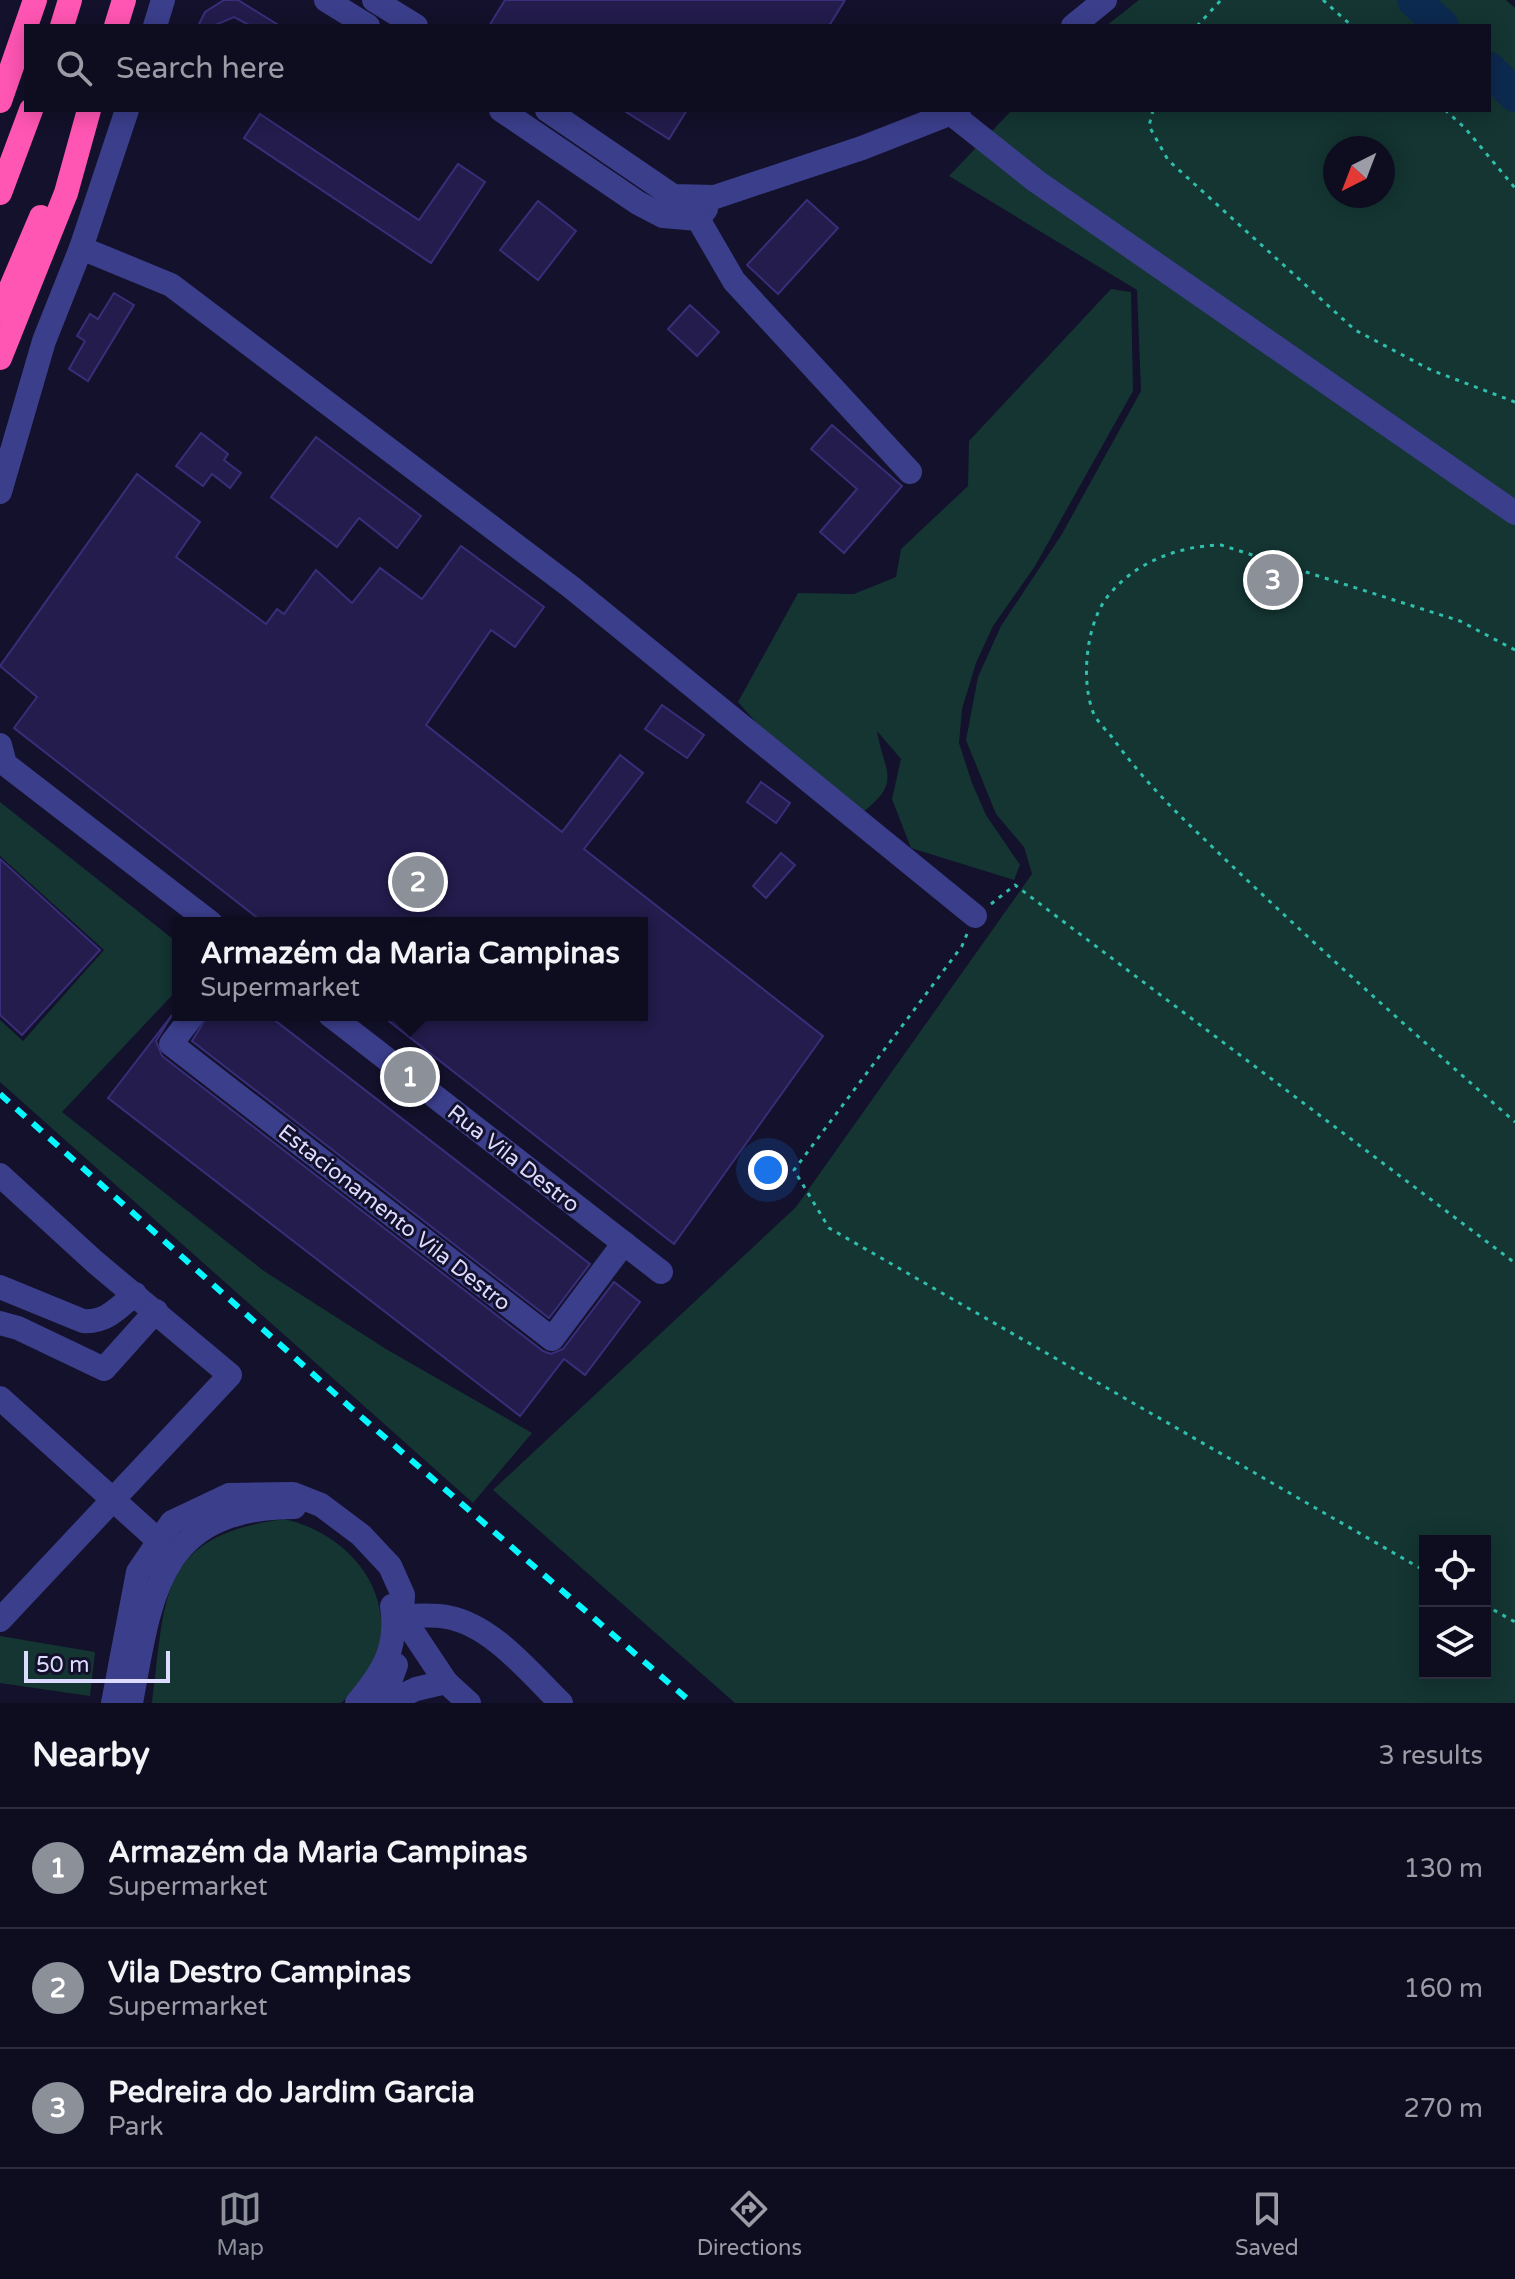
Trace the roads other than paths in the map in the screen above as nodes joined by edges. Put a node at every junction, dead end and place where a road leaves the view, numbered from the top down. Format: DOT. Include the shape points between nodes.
graph roads {
  1 [pos="25,0"];
  2 [pos="35,0"];
  3 [pos="70,0"];
  4 [pos="124,0"];
  5 [pos="163,0"];
  6 [pos="326,0"];
  7 [pos="374,0"];
  8 [pos="1105,0"];
  9 [pos="27,24"];
  10 [pos="63,24"];
  11 [pos="117,24"];
  12 [pos="156,24"];
  13 [pos="365,24"];
  14 [pos="413,24"];
  15 [pos="1075,24"];
  16 [pos="24,31"];
  17 [pos="0,100"];
  18 [pos="30,112"];
  19 [pos="126,112"];
  20 [pos="504,112"];
  21 [pos="550,112"];
  22 [pos="956,112"];
  23 [pos="88,113"];
  24 [pos="0,193"];
  25 [pos="702,205"];
  26 [pos="81,248"];
  27 [pos="0,313"];
  28 [pos="0,358"];
  29 [pos="910,472"];
  30 [pos="0,492"];
  31 [pos="1515,513"];
  32 [pos="2,758"];
  33 [pos="975,916"];
  34 [pos="203,917"];
  35 [pos="188,1021"];
  36 [pos="338,1021"];
  37 [pos="0,1175"];
  38 [pos="624,1243"];
  39 [pos="661,1272"];
  40 [pos="0,1287"];
  41 [pos="135,1294"];
  42 [pos="156,1311"];
  43 [pos="0,1323"];
  44 [pos="0,1398"];
  45 [pos="113,1500"];
  46 [pos="166,1547"];
  47 [pos="402,1616"];
  48 [pos="0,1620"];
  49 [pos="446,1682"];
  50 [pos="113,1703"];
  51 [pos="131,1703"];
  52 [pos="357,1703"];
  53 [pos="384,1703"];
  54 [pos="469,1703"];
  55 [pos="561,1703"];
  1 -- 17 [label="highway"];
  2 -- 9 [label="highway"];
  3 -- 10 [label="highway"];
  4 -- 11 [label="highway"];
  5 -- 12 [label="street"];
  6 -- 13 [label="street"];
  7 -- 14 [label="street"];
  8 -- 15 [label="street"];
  16 -- 17 [label="highway"];
  18 -- 24 [label="highway"];
  19 -- 26 [label="street"];
  20 -- 25 [label="street" via="663,216"];
  21 -- 25 [label="street" via="673,196"];
  22 -- 25 [label="street"];
  22 -- 31 [label="street" via="1036,181"];
  23 -- 27 [label="highway"];
  23 -- 28 [label="highway" via="66,193"];
  25 -- 29 [label="street" via="734,281"];
  26 -- 30 [label="street" via="44,341"];
  26 -- 33 [label="street" via="171,285 571,587"];
  32 -- 34 [label="street"];
  35 -- 38 [label="street, Estacionamento Vila Destro" via="171,1044 552,1339"];
  36 -- 38 [label="street, Rua Vila Destro"];
  37 -- 41 [label="street"];
  38 -- 39 [label="street, Rua Vila Destro"];
  40 -- 41 [label="street" via="95,1322"];
  41 -- 42 [label="street"];
  42 -- 43 [label="street" via="104,1369"];
  42 -- 45 [label="street" via="230,1375"];
  44 -- 45 [label="street"];
  45 -- 46 [label="street"];
  45 -- 48 [label="street"];
  46 -- 47 [label="street" via="172,1522 229,1495 293,1494 321,1505 361,1535 390,1566 403,1595"];
  46 -- 50 [label="street" via="138,1572"];
  46 -- 51 [label="street"];
  46 -- 52 [label="street" via="223,1520 273,1507 295,1507 317,1516 380,1574 391,1598 396,1635 383,1668"];
  47 -- 49 [label="street"];
  47 -- 53 [label="street" via="397,1663"];
  47 -- 55 [label="street" via="466,1623 496,1642"];
  49 -- 53 [label="street"];
  49 -- 54 [label="street"];
}
